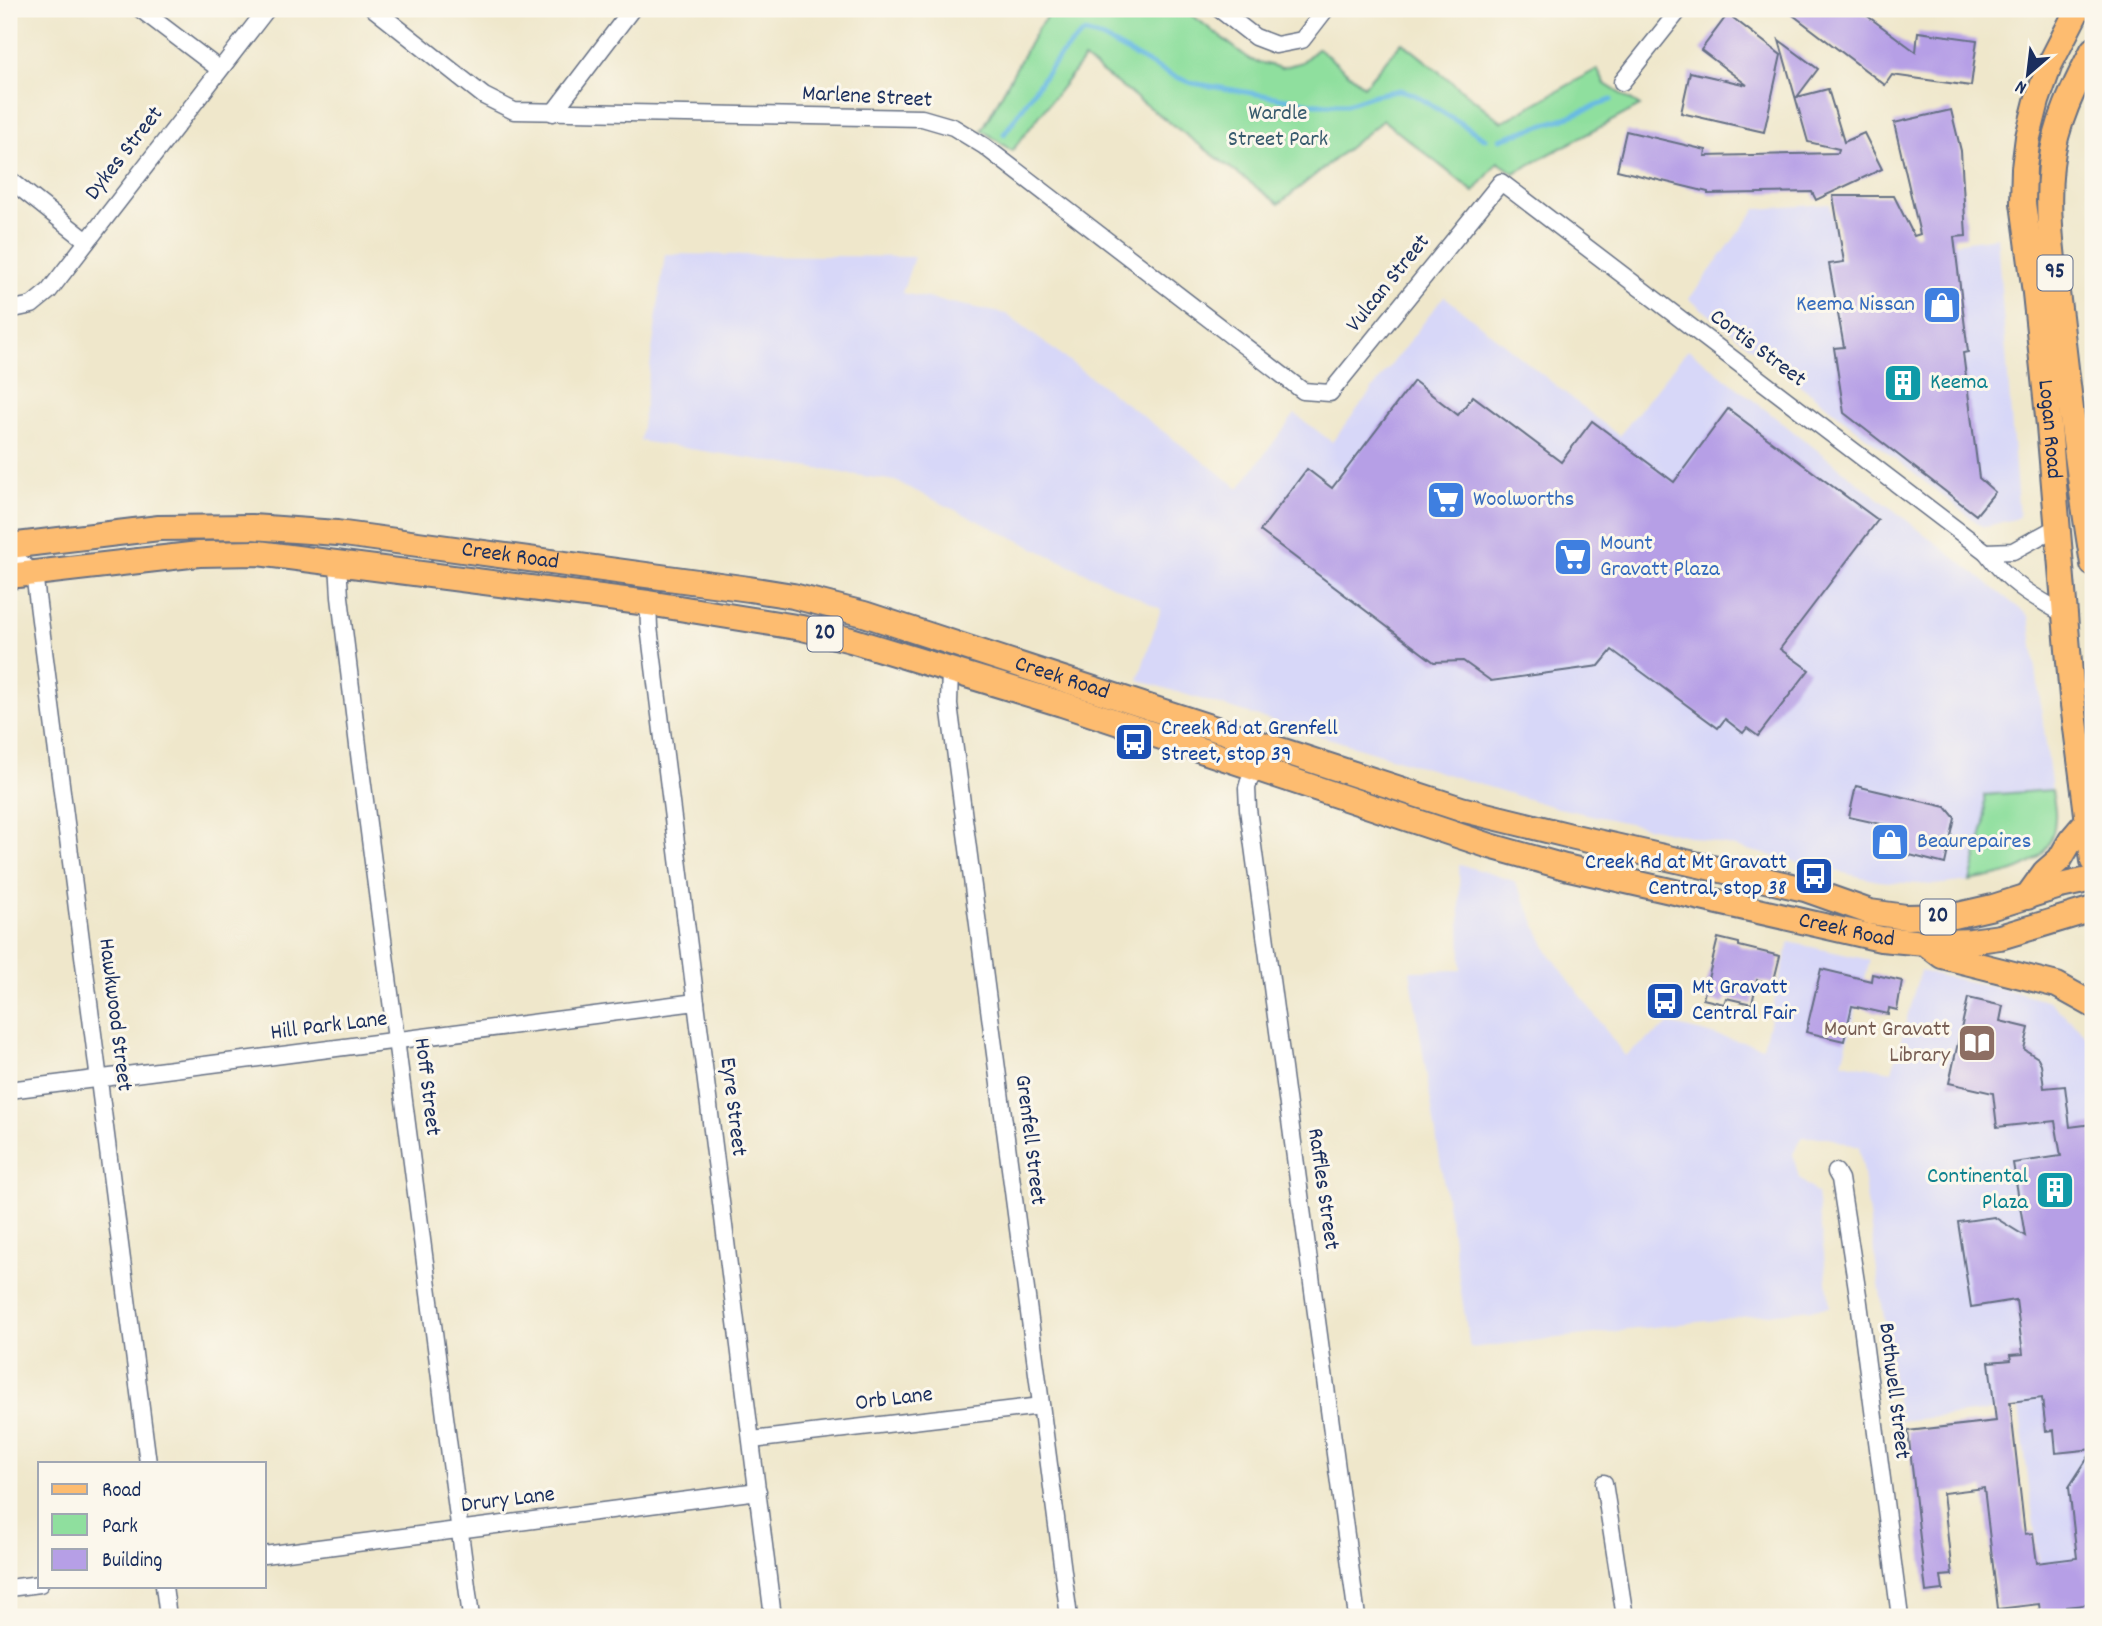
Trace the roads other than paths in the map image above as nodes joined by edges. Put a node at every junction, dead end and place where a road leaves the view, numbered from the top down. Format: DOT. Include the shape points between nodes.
graph roads {
  1 [pos="140,9"];
  2 [pos="267,9"];
  3 [pos="373,9"];
  4 [pos="632,9"];
  5 [pos="1219,9"];
  6 [pos="1326,9"];
  7 [pos="1680,9"];
  8 [pos="2078,9"];
  9 [pos="2093,50"];
  10 [pos="219,69"];
  11 [pos="1622,82"];
  12 [pos="553,113"];
  13 [pos="9,179"];
  14 [pos="1501,182"];
  15 [pos="87,241"];
  16 [pos="9,310"];
  17 [pos="1303,391"];
  18 [pos="2089,503"];
  19 [pos="2057,518"];
  20 [pos="9,545"];
  21 [pos="1986,552"];
  22 [pos="9,553"];
  23 [pos="338,562"];
  24 [pos="2093,564"];
  25 [pos="34,573"];
  26 [pos="9,576"];
  27 [pos="648,603"];
  28 [pos="2064,614"];
  29 [pos="950,669"];
  30 [pos="1253,767"];
  31 [pos="2088,820"];
  32 [pos="2093,861"];
  33 [pos="2093,879"];
  34 [pos="2027,897"];
  35 [pos="2093,909"];
  36 [pos="1925,943"];
  37 [pos="696,1002"];
  38 [pos="2093,1005"];
  39 [pos="397,1041"];
  40 [pos="100,1079"];
  41 [pos="9,1090"];
  42 [pos="1836,1172"];
  43 [pos="1041,1406"];
  44 [pos="752,1440"];
  45 [pos="148,1462"];
  46 [pos="1604,1483"];
  47 [pos="758,1491"];
  48 [pos="460,1530"];
  49 [pos="266,1555"];
  50 [pos="38,1584"];
  51 [pos="9,1588"];
  52 [pos="164,1588"];
  53 [pos="168,1617"];
  54 [pos="471,1617"];
  55 [pos="773,1617"];
  56 [pos="1069,1617"];
  57 [pos="1357,1617"];
  58 [pos="1625,1617"];
  59 [pos="1900,1617"];
  1 -- 10 [label="street"];
  2 -- 10 [label="street, Dykes Street"];
  3 -- 12 [label="street, Marlene Street" via="484,96 514,111"];
  4 -- 12 [label="street"];
  5 -- 6 [label="street" via="1255,37 1276,45 1302,40"];
  7 -- 11 [label="street"];
  8 -- 19 [label="main road, Logan Road / 95" via="2037,101 2024,168 2026,235"];
  9 -- 18 [label="main road, Logan Road / 95" via="2058,129 2049,194 2050,240"];
  10 -- 15 [label="street, Dykes Street"];
  12 -- 17 [label="street, Marlene Street" via="922,118 953,127"];
  13 -- 15 [label="street"];
  14 -- 17 [label="street, Vulcan Street" via="1330,393"];
  14 -- 21 [label="street, Cortis Street"];
  15 -- 16 [label="street, Dykes Street" via="49,291 32,305"];
  18 -- 19 [label="street"];
  18 -- 24 [label="main road, Logan Road / 95"];
  19 -- 21 [label="street" via="2013,551"];
  19 -- 28 [label="main road, Logan Road / 95"];
  20 -- 34 [label="main road, Creek Road / 20" via="159,528 252,527 337,533 793,596 864,614 1461,809 1805,889 1870,912 1954,916"];
  21 -- 28 [label="street, Cortis Street" via="2000,571"];
  22 -- 25 [label="street"];
  23 -- 25 [label="main road, Creek Road / 20" via="258,553 199,554"];
  23 -- 27 [label="main road, Creek Road / 20"];
  23 -- 39 [label="street, Hoff Street"];
  25 -- 26 [label="main road, Creek Road / 20"];
  25 -- 40 [label="street, Hawkwood Street"];
  27 -- 29 [label="main road, Creek Road / 20" via="802,628"];
  27 -- 37 [label="street, Eyre Street"];
  28 -- 31 [label="main road, Logan Road / 95"];
  29 -- 30 [label="main road, Creek Road / 20"];
  29 -- 43 [label="street, Grenfell Street" via="949,704"];
  30 -- 36 [label="main road, Creek Road / 20" via="1564,867 1881,939"];
  30 -- 57 [label="street, Raffles Street" via="1248,809"];
  31 -- 32 [label="main road, Logan Road / 95"];
  31 -- 34 [label="main road"];
  33 -- 34 [label="main road, Creek Road / 20"];
  35 -- 36 [label="main road, Creek Road / 20" via="2000,937"];
  36 -- 38 [label="main road" via="1942,956 2057,985"];
  37 -- 39 [label="street, Hill Park Lane"];
  37 -- 44 [label="street, Eyre Street"];
  39 -- 40 [label="street, Hill Park Lane"];
  39 -- 48 [label="street, Hoff Street"];
  40 -- 41 [label="street, Hill Park Lane"];
  40 -- 45 [label="street, Hawkwood Street"];
  42 -- 59 [label="street, Bothwell Street" via="1858,1295"];
  43 -- 44 [label="street, Orb Lane"];
  43 -- 56 [label="street, Grenfell Street"];
  44 -- 47 [label="street, Eyre Street"];
  46 -- 58 [label="street"];
  47 -- 48 [label="street, Drury Lane"];
  47 -- 55 [label="street, Eyre Street"];
  48 -- 49 [label="street, Drury Lane"];
  48 -- 54 [label="street, Hoff Street"];
  50 -- 51 [label="street"];
  52 -- 53 [label="street"];
}
